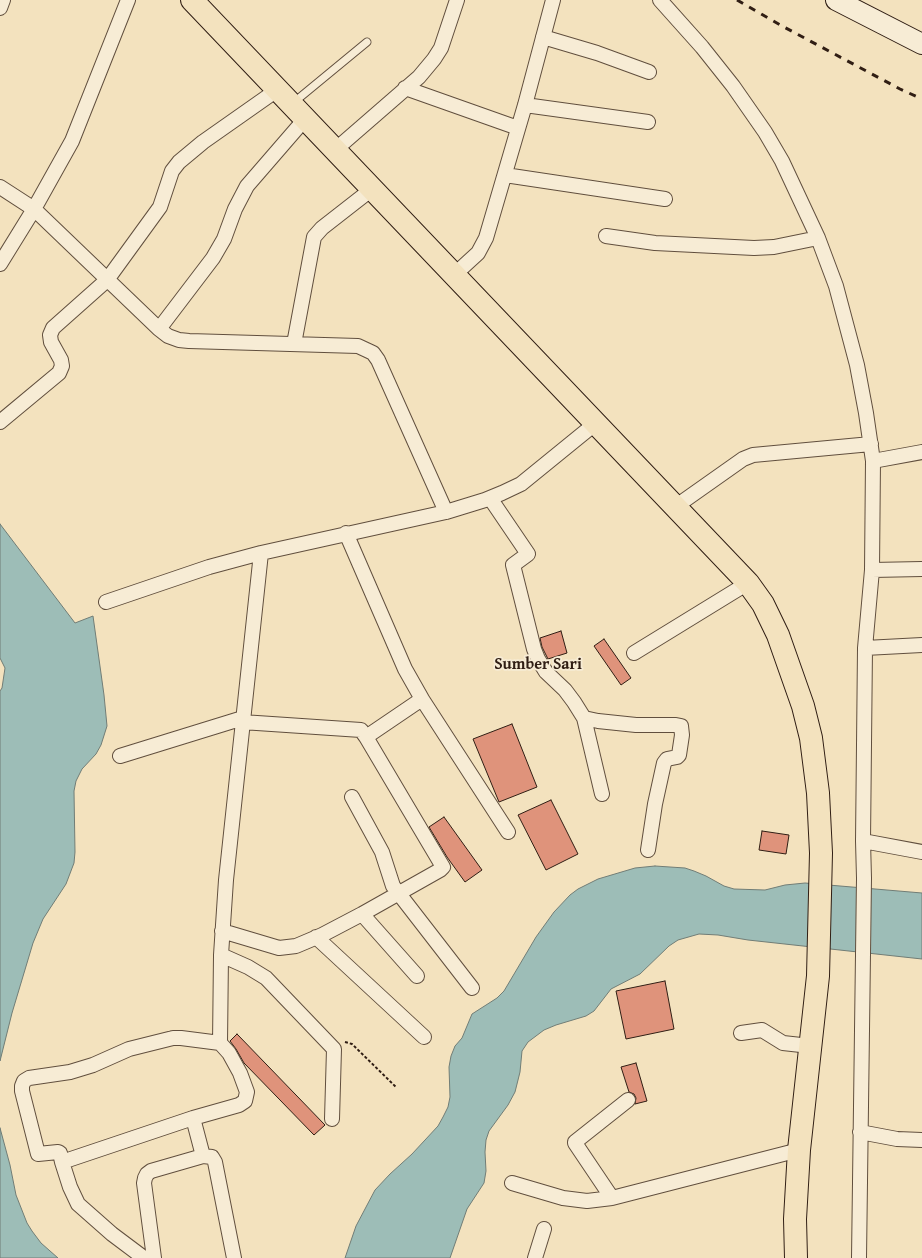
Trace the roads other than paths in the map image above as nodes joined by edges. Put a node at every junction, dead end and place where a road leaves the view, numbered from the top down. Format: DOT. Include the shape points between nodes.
graph roads {
  1 [pos="3,0"];
  2 [pos="128,0"];
  3 [pos="457,0"];
  4 [pos="553,0"];
  5 [pos="660,0"];
  6 [pos="836,0"];
  7 [pos="197,2"];
  8 [pos="0,8"];
  9 [pos="543,37"];
  10 [pos="367,42"];
  11 [pos="922,44"];
  12 [pos="649,72"];
  13 [pos="405,88"];
  14 [pos="291,104"];
  15 [pos="525,105"];
  16 [pos="648,122"];
  17 [pos="518,128"];
  18 [pos="335,150"];
  19 [pos="505,175"];
  20 [pos="0,187"];
  21 [pos="372,189"];
  22 [pos="665,199"];
  23 [pos="34,209"];
  24 [pos="606,236"];
  25 [pos="818,238"];
  26 [pos="0,264"];
  27 [pos="454,275"];
  28 [pos="107,280"];
  29 [pos="159,329"];
  30 [pos="294,344"];
  31 [pos="0,422"];
  32 [pos="596,423"];
  33 [pos="871,444"];
  34 [pos="922,452"];
  35 [pos="873,461"];
  36 [pos="490,498"];
  37 [pos="675,507"];
  38 [pos="446,512"];
  39 [pos="346,533"];
  40 [pos="261,553"];
  41 [pos="922,569"];
  42 [pos="872,570"];
  43 [pos="748,583"];
  44 [pos="106,602"];
  45 [pos="922,645"];
  46 [pos="865,648"];
  47 [pos="634,654"];
  48 [pos="422,699"];
  49 [pos="584,718"];
  50 [pos="243,720"];
  51 [pos="366,737"];
  52 [pos="120,756"];
  53 [pos="602,794"];
  54 [pos="352,797"];
  55 [pos="508,832"];
  56 [pos="863,841"];
  57 [pos="648,850"];
  58 [pos="922,852"];
  59 [pos="398,894"];
  60 [pos="362,914"];
  61 [pos="222,931"];
  62 [pos="316,938"];
  63 [pos="221,954"];
  64 [pos="417,976"];
  65 [pos="472,988"];
  66 [pos="741,1033"];
  67 [pos="424,1037"];
  68 [pos="220,1044"];
  69 [pos="810,1046"];
  70 [pos="628,1100"];
  71 [pos="194,1118"];
  72 [pos="332,1119"];
  73 [pos="860,1132"];
  74 [pos="922,1140"];
  75 [pos="799,1150"];
  76 [pos="203,1156"];
  77 [pos="62,1162"];
  78 [pos="512,1183"];
  79 [pos="612,1198"];
  80 [pos="544,1228"];
  81 [pos="144,1258"];
  82 [pos="154,1258"];
  83 [pos="234,1258"];
  84 [pos="535,1258"];
  85 [pos="796,1258"];
  86 [pos="858,1258"];
  1 -- 8 [label="street"];
  2 -- 23 [label="street" via="72,141"];
  3 -- 13 [label="street" via="441,48 427,68"];
  4 -- 9 [label="street"];
  5 -- 25 [label="street" via="702,47 765,132 782,161"];
  6 -- 11 [label="main road"];
  7 -- 14 [label="highway"];
  9 -- 12 [label="street"];
  9 -- 15 [label="street"];
  10 -- 14 [label="lane"];
  13 -- 17 [label="street"];
  13 -- 18 [label="street"];
  14 -- 18 [label="highway"];
  14 -- 28 [label="street" via="203,142 178,162 172,171 160,207"];
  14 -- 29 [label="street" via="246,186 224,239 213,258"];
  15 -- 16 [label="street"];
  15 -- 17 [label="street"];
  17 -- 19 [label="street"];
  18 -- 21 [label="highway"];
  19 -- 22 [label="street"];
  19 -- 27 [label="street" via="482,246"];
  20 -- 23 [label="street"];
  21 -- 27 [label="highway"];
  21 -- 30 [label="street" via="314,237"];
  23 -- 26 [label="street"];
  23 -- 28 [label="street"];
  24 -- 25 [label="street" via="655,243 754,248 774,247"];
  25 -- 33 [label="street" via="848,328"];
  27 -- 32 [label="highway"];
  28 -- 29 [label="street"];
  28 -- 31 [label="street" via="53,328 50,335 61,360 59,372"];
  29 -- 30 [label="street" via="168,336 180,340"];
  30 -- 38 [label="street" via="358,346 373,353"];
  32 -- 36 [label="street" via="521,484"];
  32 -- 37 [label="highway"];
  33 -- 35 [label="street"];
  33 -- 37 [label="street" via="753,455 743,459"];
  34 -- 35 [label="street"];
  35 -- 42 [label="street"];
  36 -- 38 [label="street"];
  36 -- 49 [label="street" via="528,554 513,565 538,659 546,672 565,690"];
  37 -- 43 [label="highway"];
  38 -- 39 [label="street"];
  39 -- 40 [label="street"];
  39 -- 48 [label="street" via="405,669"];
  40 -- 44 [label="street" via="208,567"];
  40 -- 50 [label="street"];
  41 -- 42 [label="street"];
  42 -- 46 [label="street"];
  43 -- 47 [label="street"];
  43 -- 69 [label="highway" via="763,604 778,635 803,706 811,738 818,793 821,853 818,976"];
  45 -- 46 [label="street"];
  46 -- 56 [label="street"];
  48 -- 51 [label="street"];
  48 -- 55 [label="street"];
  49 -- 53 [label="street"];
  49 -- 57 [label="street" via="636,725 681,726 679,755 667,759 664,763"];
  50 -- 51 [label="street" via="358,729"];
  50 -- 52 [label="street"];
  50 -- 61 [label="street"];
  51 -- 59 [label="street" via="442,867"];
  54 -- 59 [label="street" via="380,848"];
  56 -- 58 [label="street"];
  56 -- 73 [label="street"];
  59 -- 60 [label="street"];
  59 -- 65 [label="street"];
  60 -- 62 [label="street"];
  60 -- 64 [label="street"];
  61 -- 62 [label="street" via="280,948 296,946"];
  61 -- 63 [label="street"];
  62 -- 67 [label="street"];
  63 -- 68 [label="street"];
  63 -- 72 [label="street" via="266,978 334,1049"];
  66 -- 69 [label="street" via="762,1030 783,1043"];
  68 -- 71 [label="street" via="229,1053 240,1073 247,1097 239,1105"];
  68 -- 77 [label="street" via="181,1038 163,1040 129,1049 93,1066 24,1081 22,1091 37,1153 41,1155 58,1152"];
  69 -- 75 [label="highway"];
  70 -- 79 [label="street" via="574,1143"];
  71 -- 76 [label="street"];
  71 -- 77 [label="street"];
  73 -- 74 [label="street" via="897,1139"];
  73 -- 86 [label="street"];
  75 -- 79 [label="street"];
  75 -- 85 [label="highway" via="795,1219"];
  76 -- 82 [label="street" via="147,1174 144,1184"];
  76 -- 83 [label="street" via="212,1157 215,1162"];
  77 -- 81 [label="street" via="78,1204"];
  78 -- 79 [label="street" via="563,1198 588,1201"];
  80 -- 84 [label="street"];
}
